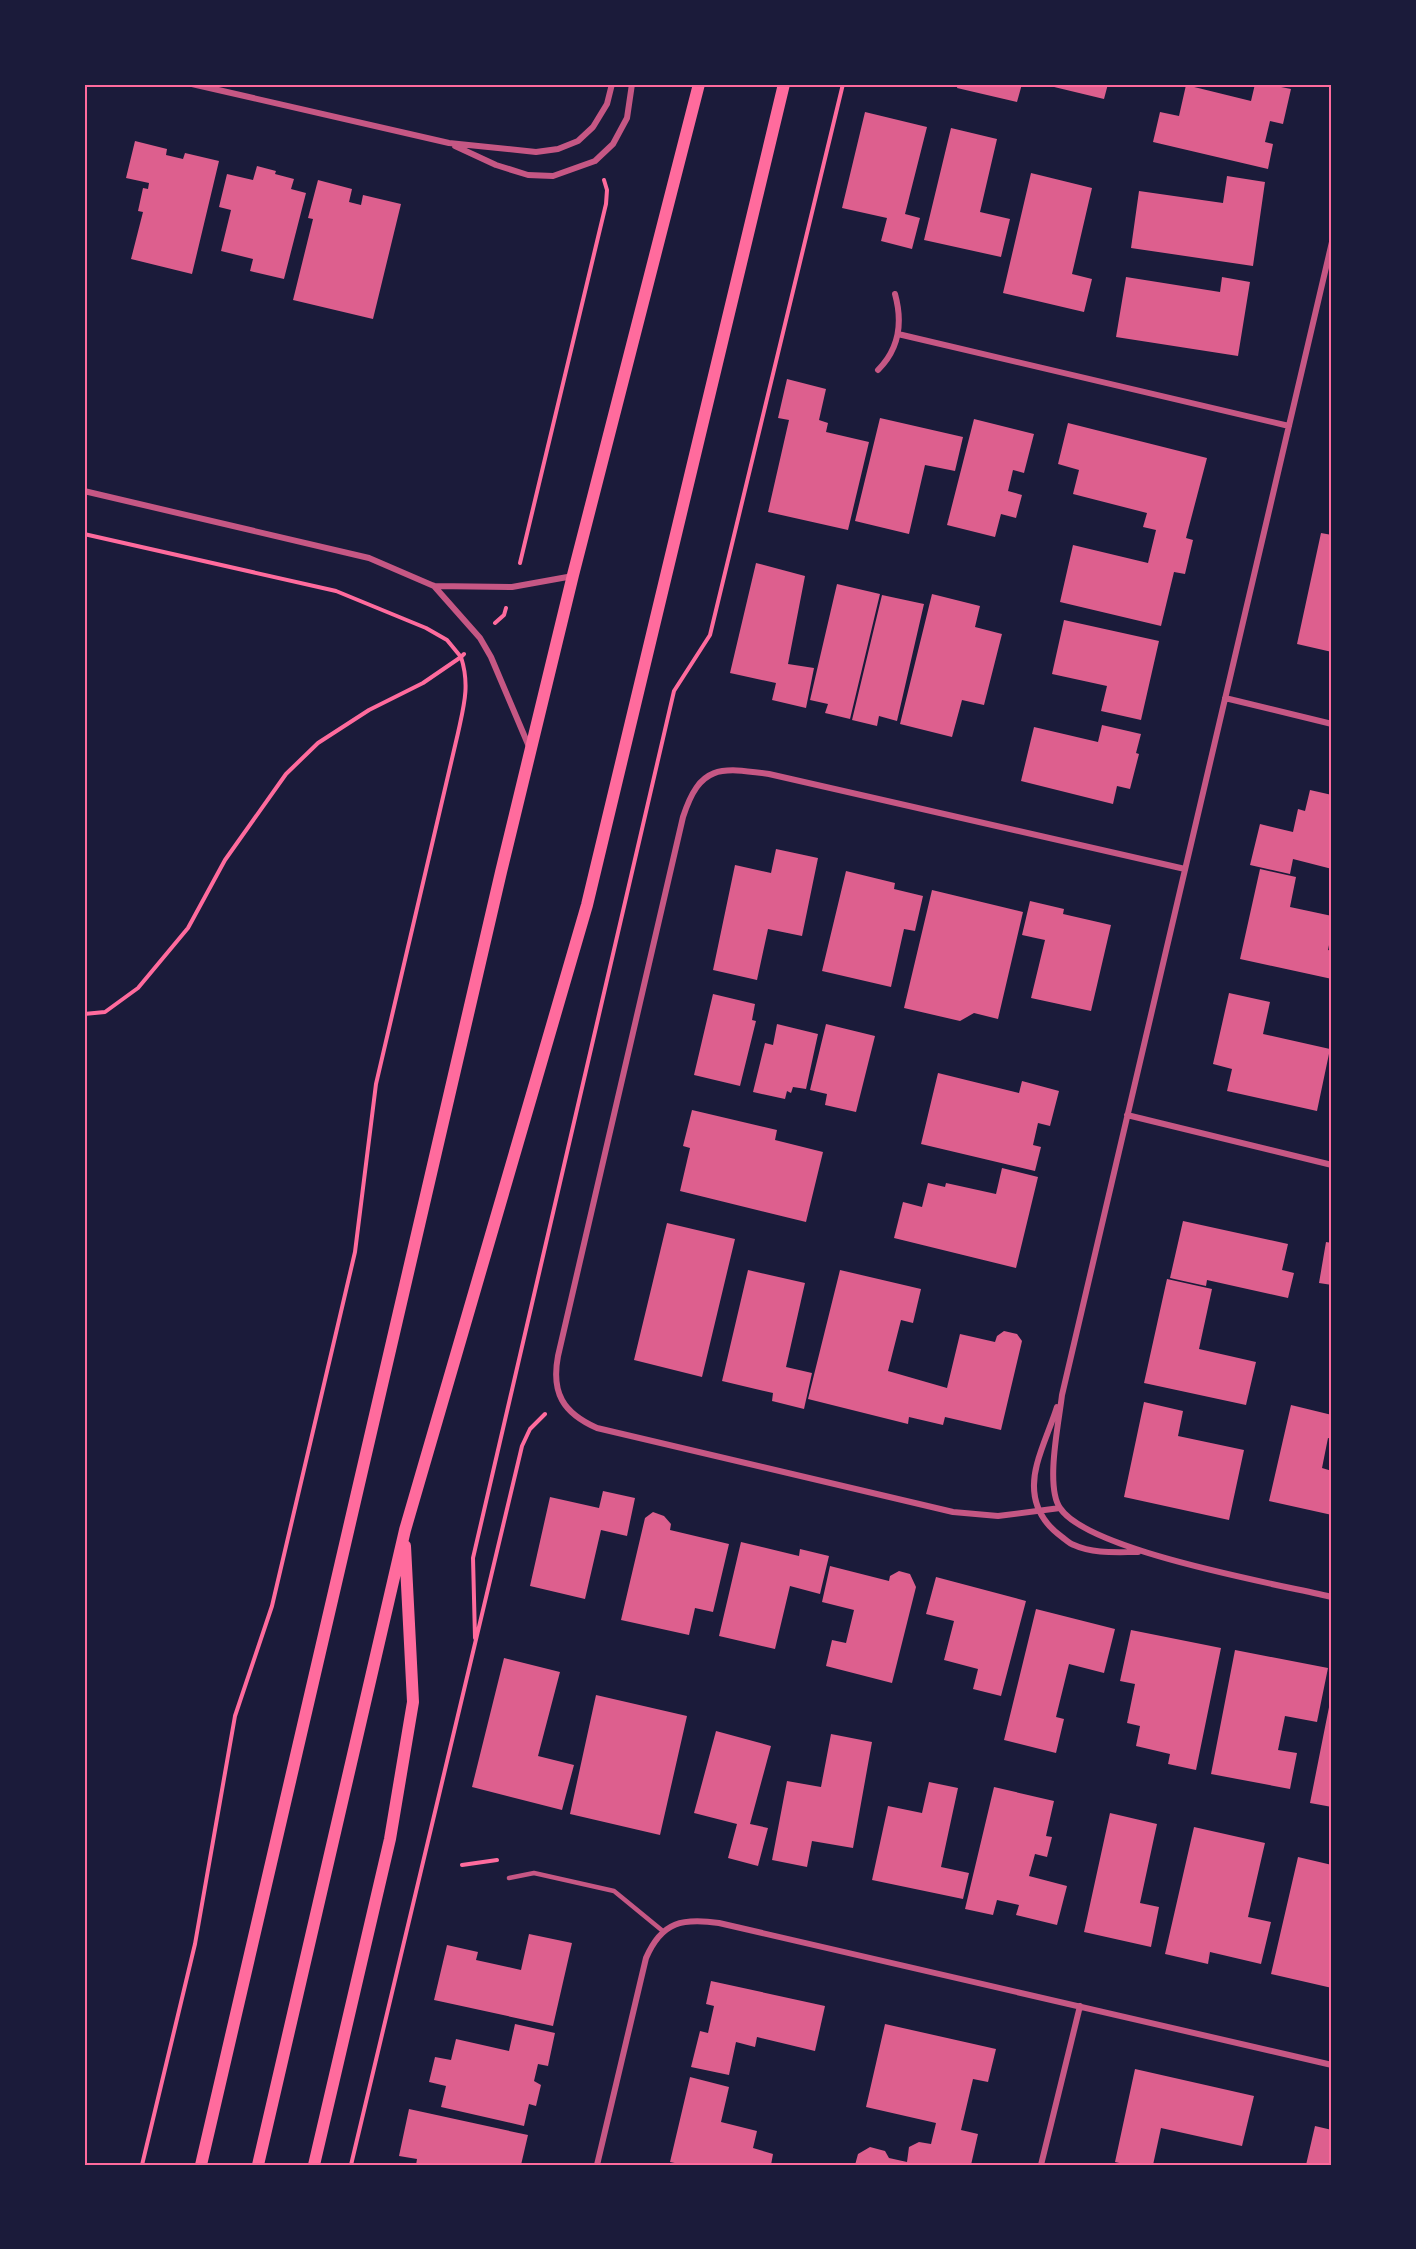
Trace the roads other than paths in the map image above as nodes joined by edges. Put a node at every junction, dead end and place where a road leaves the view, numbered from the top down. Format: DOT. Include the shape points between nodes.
graph roads {
  1 [pos="192,84"];
  2 [pos="612,84"];
  3 [pos="632,84"];
  4 [pos="699,84"];
  5 [pos="784,84"];
  6 [pos="449,143"];
  7 [pos="1332,242"];
  8 [pos="1329,270"];
  9 [pos="895,294"];
  10 [pos="898,334"];
  11 [pos="878,370"];
  12 [pos="1289,426"];
  13 [pos="84,492"];
  14 [pos="573,576"];
  15 [pos="434,586"];
  16 [pos="1225,698"];
  17 [pos="1332,724"];
  18 [pos="531,752"];
  19 [pos="1185,869"];
  20 [pos="1127,1115"];
  21 [pos="1332,1165"];
  22 [pos="1062,1395"];
  23 [pos="1060,1508"];
  24 [pos="1038,1512"];
  25 [pos="405,1530"];
  26 [pos="1142,1552"];
  27 [pos="1332,1597"];
  28 [pos="509,1878"];
  29 [pos="664,1932"];
  30 [pos="1080,2006"];
  31 [pos="1332,2065"];
  32 [pos="201,2165"];
  33 [pos="258,2165"];
  34 [pos="314,2165"];
  35 [pos="597,2165"];
  36 [pos="1041,2165"];
  1 -- 6 [label="street"];
  2 -- 6 [label="street" via="607,104 593,127 568,145 536,152"];
  3 -- 6 [label="street" via="627,118 613,144 595,161 553,176 528,175 496,165"];
  4 -- 14 [label="main road"];
  5 -- 25 [label="main road" via="586,905"];
  7 -- 8 [label="street"];
  8 -- 12 [label="street"];
  9 -- 10 [label="street"];
  10 -- 11 [label="street" via="888,360"];
  10 -- 12 [label="street"];
  12 -- 16 [label="street"];
  13 -- 15 [label="street" via="369,558"];
  14 -- 15 [label="street" via="512,587"];
  14 -- 18 [label="main road"];
  15 -- 18 [label="street" via="480,638"];
  16 -- 17 [label="street"];
  16 -- 19 [label="street"];
  18 -- 32 [label="main road"];
  19 -- 20 [label="street"];
  19 -- 24 [label="street" via="769,774 732,770 706,777 689,797 683,818 558,1356 555,1371 560,1398 583,1422 619,1434 953,1512 998,1516"];
  20 -- 21 [label="street"];
  20 -- 22 [label="street"];
  22 -- 23 [label="street" via="1052,1475 1053,1492"];
  22 -- 24 [label="street" via="1037,1464 1034,1484"];
  23 -- 24 [label="street"];
  23 -- 26 [label="street" via="1084,1528"];
  24 -- 26 [label="street" via="1049,1528 1073,1545 1099,1551"];
  25 -- 33 [label="main road"];
  25 -- 34 [label="main road" via="413,1702 390,1839"];
  26 -- 27 [label="street"];
  28 -- 29 [label="lane" via="534,1873 614,1891"];
  29 -- 30 [label="street" via="686,1920 719,1923"];
  29 -- 35 [label="street" via="652,1946 642,1971"];
  30 -- 31 [label="street"];
  30 -- 36 [label="street"];
}
